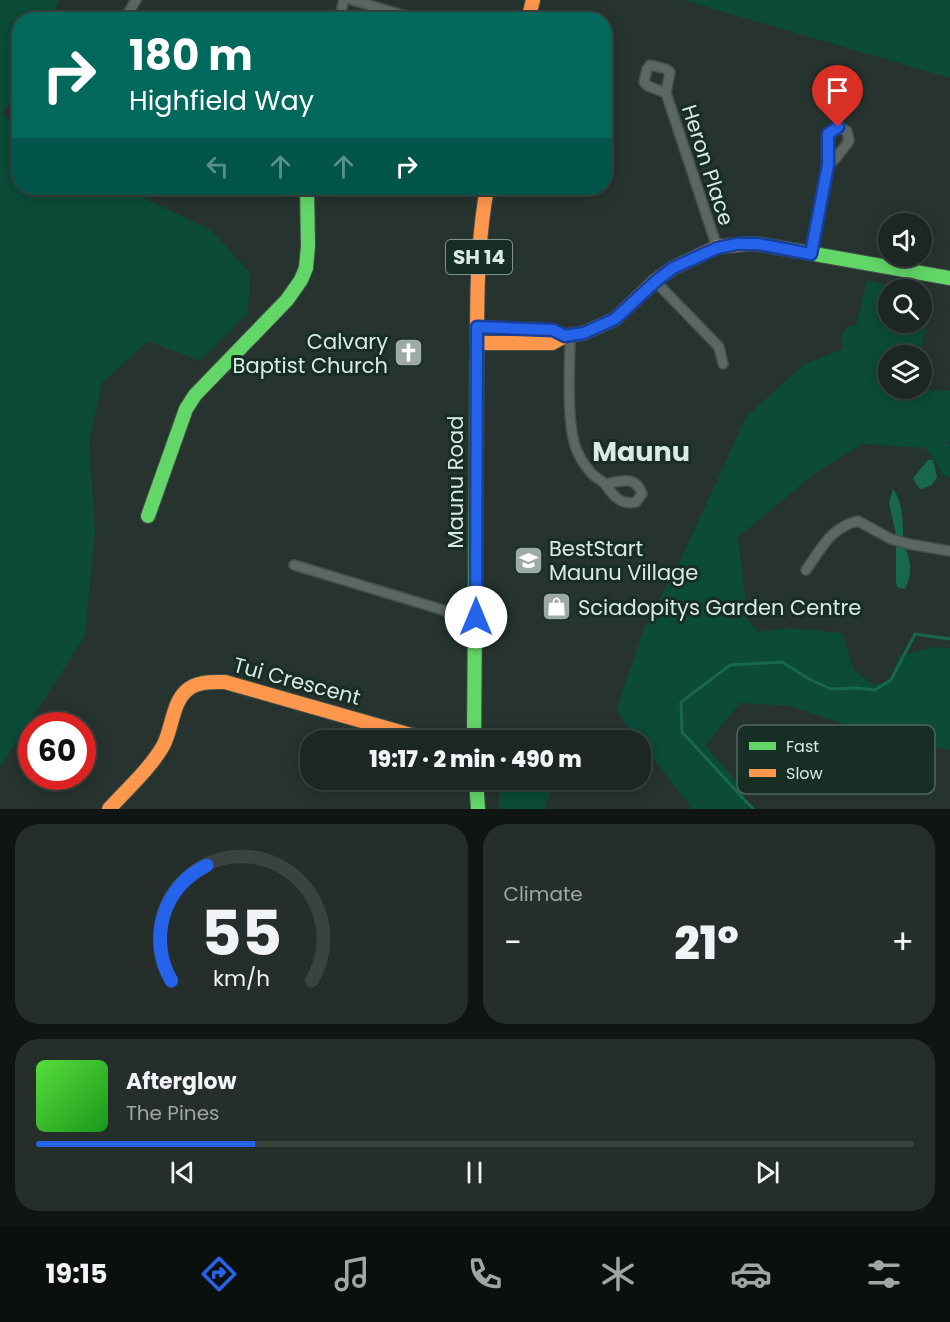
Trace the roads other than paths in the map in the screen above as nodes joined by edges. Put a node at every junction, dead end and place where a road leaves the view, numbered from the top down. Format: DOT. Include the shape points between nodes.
graph roads {
  1 [pos="352,0"];
  2 [pos="392,12"];
  3 [pos="666,93"];
  4 [pos="828,165"];
  5 [pos="307,195"];
  6 [pos="486,195"];
  7 [pos="717,248"];
  8 [pos="811,254"];
  9 [pos="950,278"];
  10 [pos="656,281"];
  11 [pos="477,327"];
  12 [pos="567,336"];
  13 [pos="477,343"];
  14 [pos="723,364"];
  15 [pos="605,484"];
  16 [pos="148,516"];
  17 [pos="950,551"];
  18 [pos="294,565"];
  19 [pos="806,570"];
  20 [pos="476,617"];
  21 [pos="393,730"];
  22 [pos="474,730"];
  23 [pos="477,790"];
  24 [pos="109,809"];
  25 [pos="478,809"];
  1 -- 2 [label="street"];
  3 -- 7 [label="street, Heron Place"];
  4 -- 8 [label="street"];
  5 -- 16 [label="street" via="303,278 186,408"];
  6 -- 11 [label="street, Maunu Road / SH 14" via="477,281"];
  7 -- 8 [label="street" via="758,244"];
  7 -- 10 [label="street" via="673,268"];
  8 -- 9 [label="street"];
  10 -- 12 [label="street" via="615,319"];
  10 -- 14 [label="street" via="719,347"];
  11 -- 12 [label="street" via="553,330"];
  11 -- 13 [label="street, Maunu Road / SH 14"];
  12 -- 13 [label="street" via="552,343"];
  12 -- 15 [label="street" via="573,441 585,465"];
  13 -- 20 [label="street, Maunu Road / SH 14"];
  17 -- 19 [label="street" via="906,543 858,521 845,524 831,536"];
  18 -- 20 [label="street"];
  20 -- 22 [label="street, Maunu Road / SH 14"];
  21 -- 24 [label="street, Tui Crescent" via="225,682 201,682 183,694 164,745"];
  23 -- 25 [label="street"];
}
